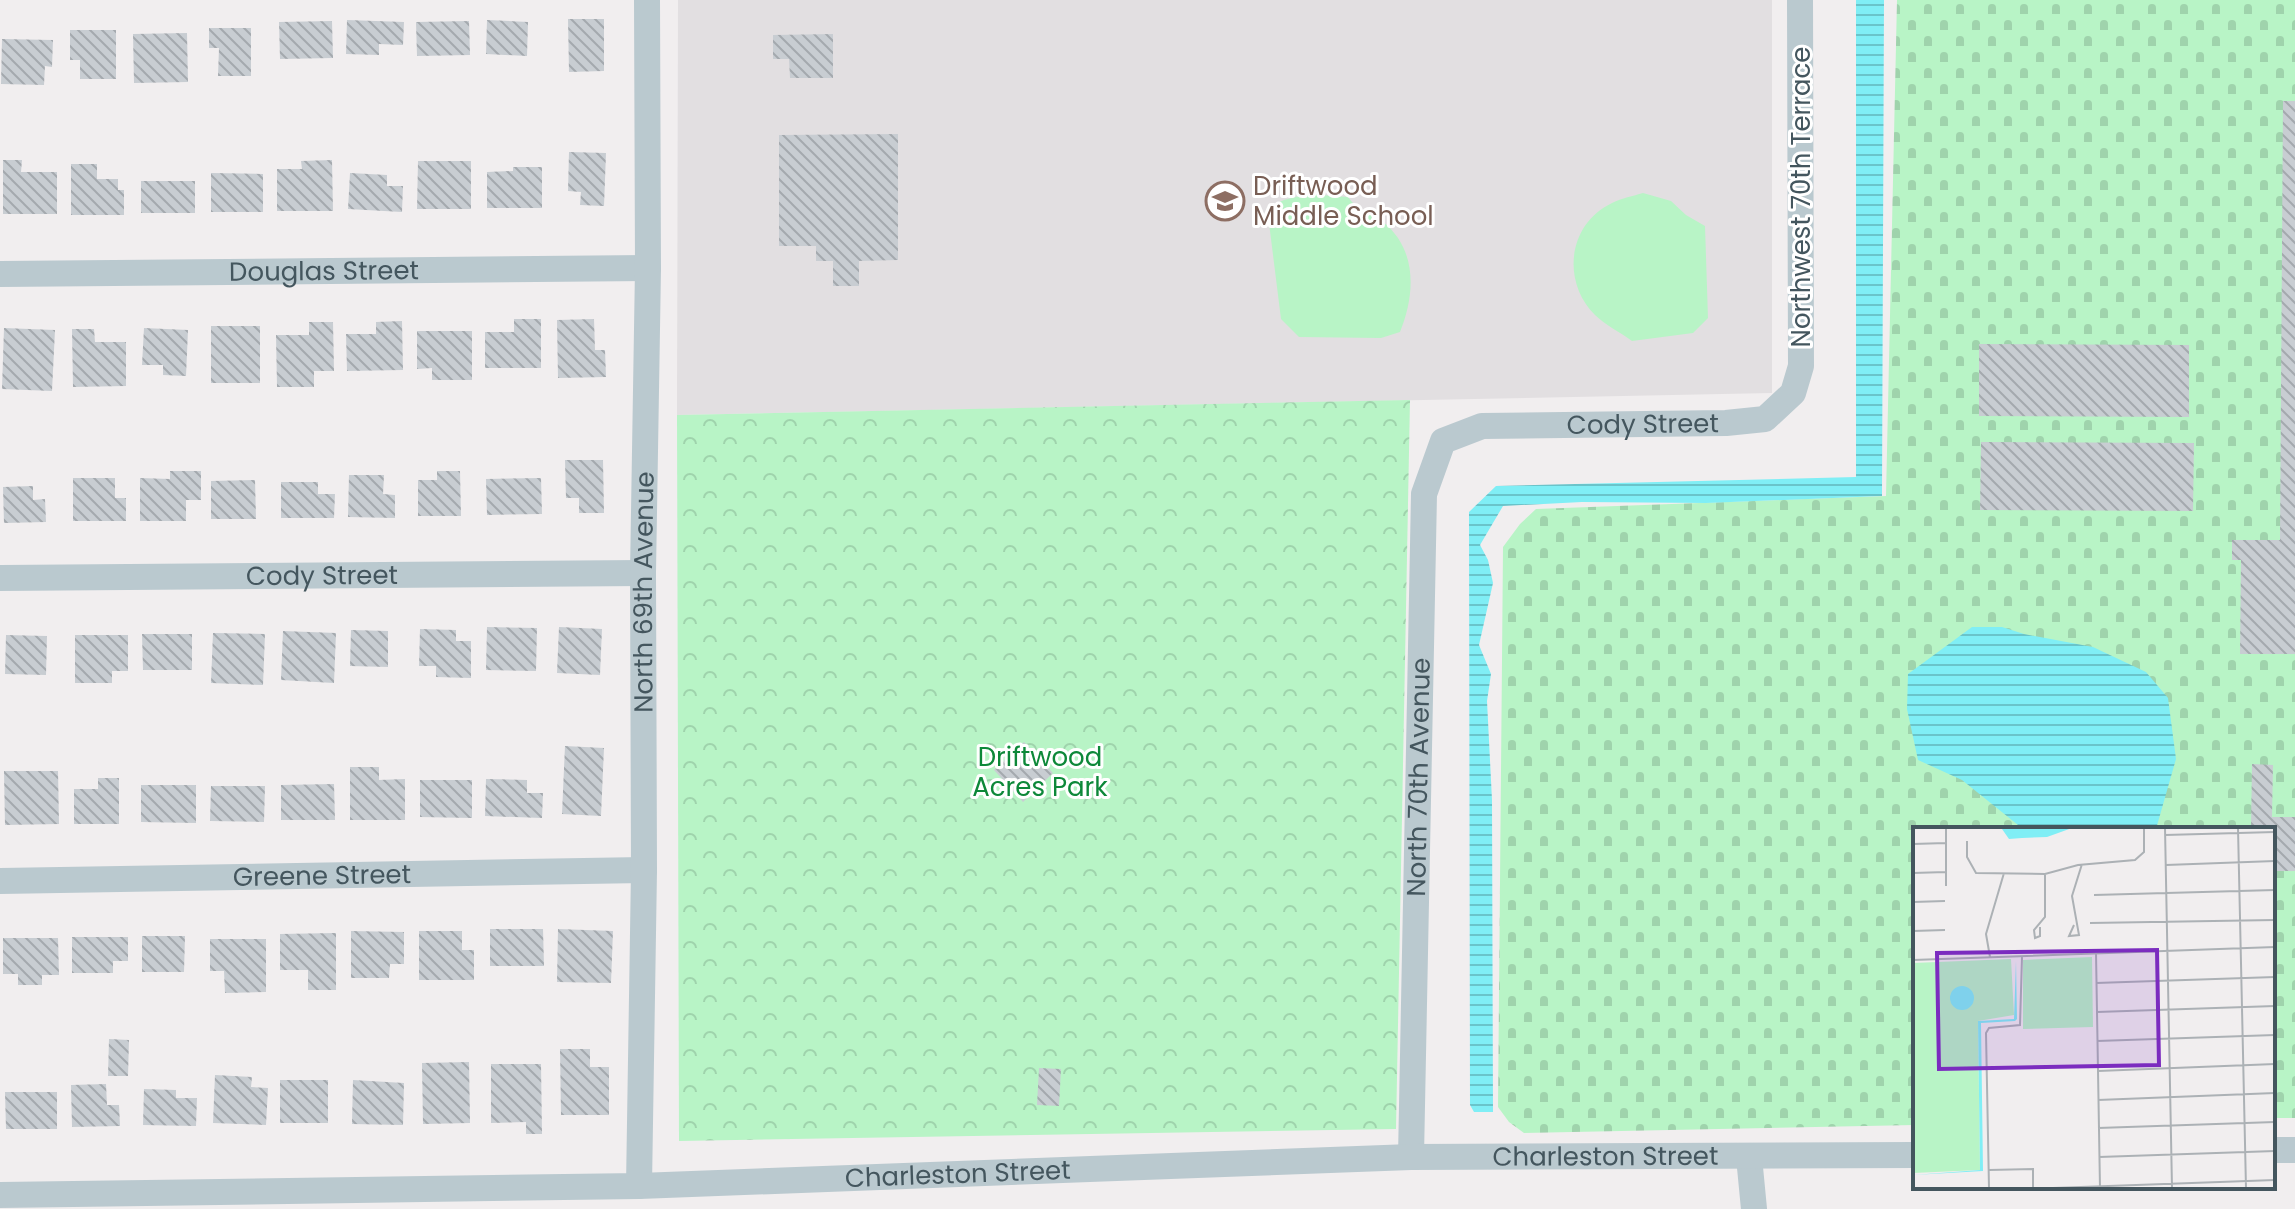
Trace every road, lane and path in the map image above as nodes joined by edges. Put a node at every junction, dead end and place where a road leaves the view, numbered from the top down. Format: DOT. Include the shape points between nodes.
graph roads {
  1 [pos="647,0"];
  2 [pos="1800,0"];
  3 [pos="648,268"];
  4 [pos="0,274"];
  5 [pos="1793,393"];
  6 [pos="1482,426"];
  7 [pos="643,573"];
  8 [pos="0,578"];
  9 [pos="644,870"];
  10 [pos="0,881"];
  11 [pos="1913,1155"];
  12 [pos="1411,1157"];
  13 [pos="1749,1157"];
  14 [pos="639,1186"];
  15 [pos="0,1195"];
  16 [pos="1754,1209"];
  1 -- 3 [label="street, North 69th Avenue"];
  2 -- 5 [label="street, Northwest 70th Terrace" via="1801,366"];
  3 -- 4 [label="street, Douglas Street"];
  3 -- 7 [label="street, North 69th Avenue"];
  5 -- 6 [label="street, Cody Street" via="1765,419"];
  6 -- 12 [label="street, North 70th Avenue" via="1443,441 1424,494"];
  7 -- 8 [label="street, Cody Street"];
  7 -- 9 [label="street, North 69th Avenue"];
  9 -- 10 [label="street, Greene Street"];
  9 -- 14 [label="street, North 69th Avenue"];
  11 -- 13 [label="street, Charleston Street"];
  12 -- 13 [label="street, Charleston Street"];
  12 -- 14 [label="street, Charleston Street"];
  13 -- 16 [label="street"];
  14 -- 15 [label="street, Charleston Street"];
}
